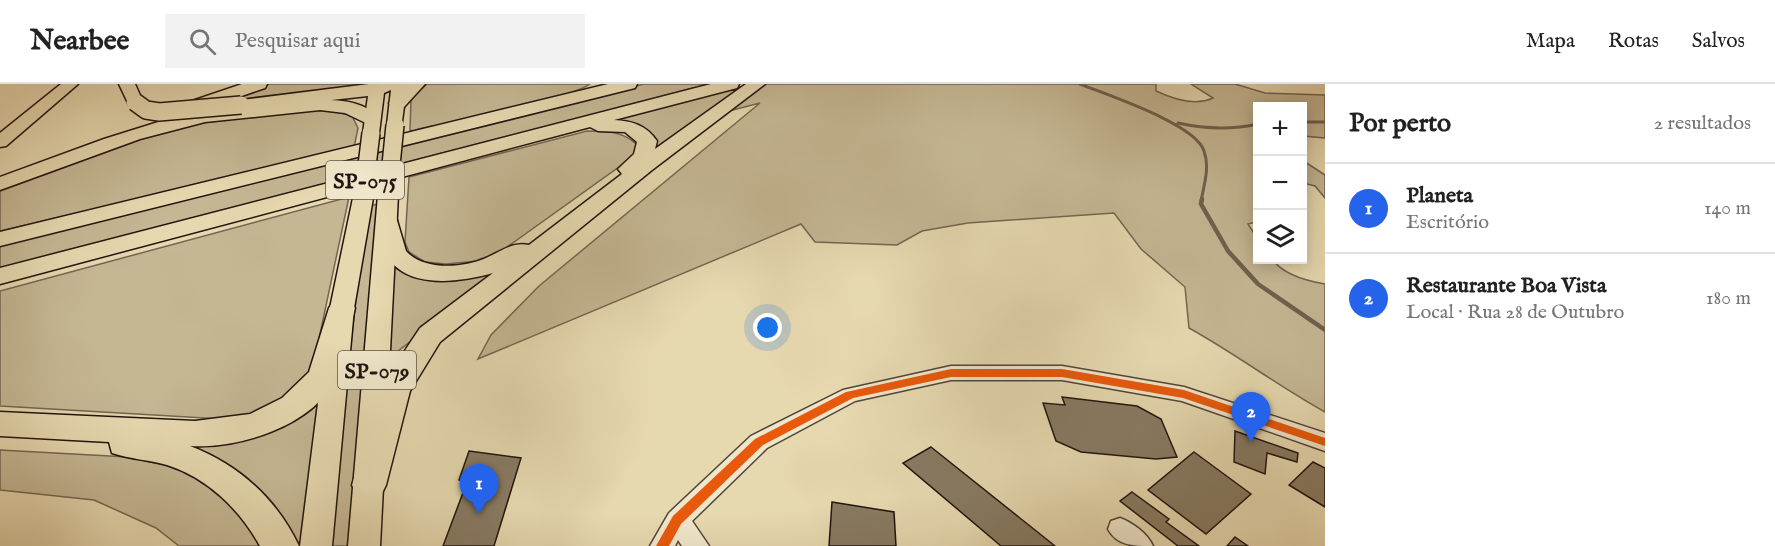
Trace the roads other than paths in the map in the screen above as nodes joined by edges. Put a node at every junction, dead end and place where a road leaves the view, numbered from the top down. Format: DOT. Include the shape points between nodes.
graph roads {
  1 [pos="70,84"];
  2 [pos="127,84"];
  3 [pos="260,84"];
  4 [pos="397,84"];
  5 [pos="417,84"];
  6 [pos="598,84"];
  7 [pos="629,84"];
  8 [pos="731,84"];
  9 [pos="757,84"];
  10 [pos="376,87"];
  11 [pos="57,89"];
  12 [pos="317,97"];
  13 [pos="559,101"];
  14 [pos="398,103"];
  15 [pos="564,127"];
  16 [pos="371,128"];
  17 [pos="0,142"];
  18 [pos="0,181"];
  19 [pos="375,197"];
  20 [pos="388,222"];
  21 [pos="0,237"];
  22 [pos="0,276"];
  23 [pos="342,308"];
  24 [pos="0,424"];
  25 [pos="0,432"];
  26 [pos="1325,442"];
  27 [pos="369,485"];
  28 [pos="677,520"];
  29 [pos="1119,529"];
  30 [pos="280,546"];
  31 [pos="316,546"];
  32 [pos="364,546"];
  33 [pos="662,546"];
  34 [pos="697,546"];
  35 [pos="1141,546"];
  1 -- 11 [label="main road"];
  2 -- 12 [label="main road, bridge" via="135,102 146,110 159,112"];
  3 -- 18 [label="highway"];
  4 -- 10 [label="main road"];
  4 -- 14 [label="main road, SP-079"];
  5 -- 14 [label="highway"];
  6 -- 13 [label="highway"];
  7 -- 13 [label="highway, SP-075"];
  8 -- 15 [label="highway, SP-075"];
  9 -- 27 [label="highway" via="645,166 430,335 395,390"];
  10 -- 12 [label="main road"];
  10 -- 16 [label="main road, SP-079"];
  11 -- 17 [label="main road"];
  12 -- 16 [label="main road" via="362,100 370,107"];
  13 -- 21 [label="highway, SP-075"];
  14 -- 19 [label="main road, SP-079, bridge"];
  15 -- 20 [label="highway" via="630,127 643,135 647,148 637,162 514,254 482,268 455,273 427,271 406,265 395,255"];
  15 -- 22 [label="highway, SP-075"];
  16 -- 18 [label="highway" via="352,109 330,105 201,118 159,127"];
  16 -- 19 [label="main road, SP-079, bridge"];
  19 -- 20 [label="main road, SP-079"];
  19 -- 23 [label="main road, SP-079"];
  20 -- 27 [label="main road, SP-079"];
  23 -- 24 [label="highway" via="321,377 293,406 258,425 195,434"];
  23 -- 31 [label="main road, SP-079"];
  25 -- 30 [label="highway" via="135,445 204,465 240,490 266,518"];
  26 -- 28 [label="street" via="1184,394 1062,373 951,373 850,395 759,442"];
  27 -- 32 [label="main road, SP-079"];
  28 -- 33 [label="street"];
  28 -- 34 [label="street"];
  29 -- 35 [label="street"];
}
